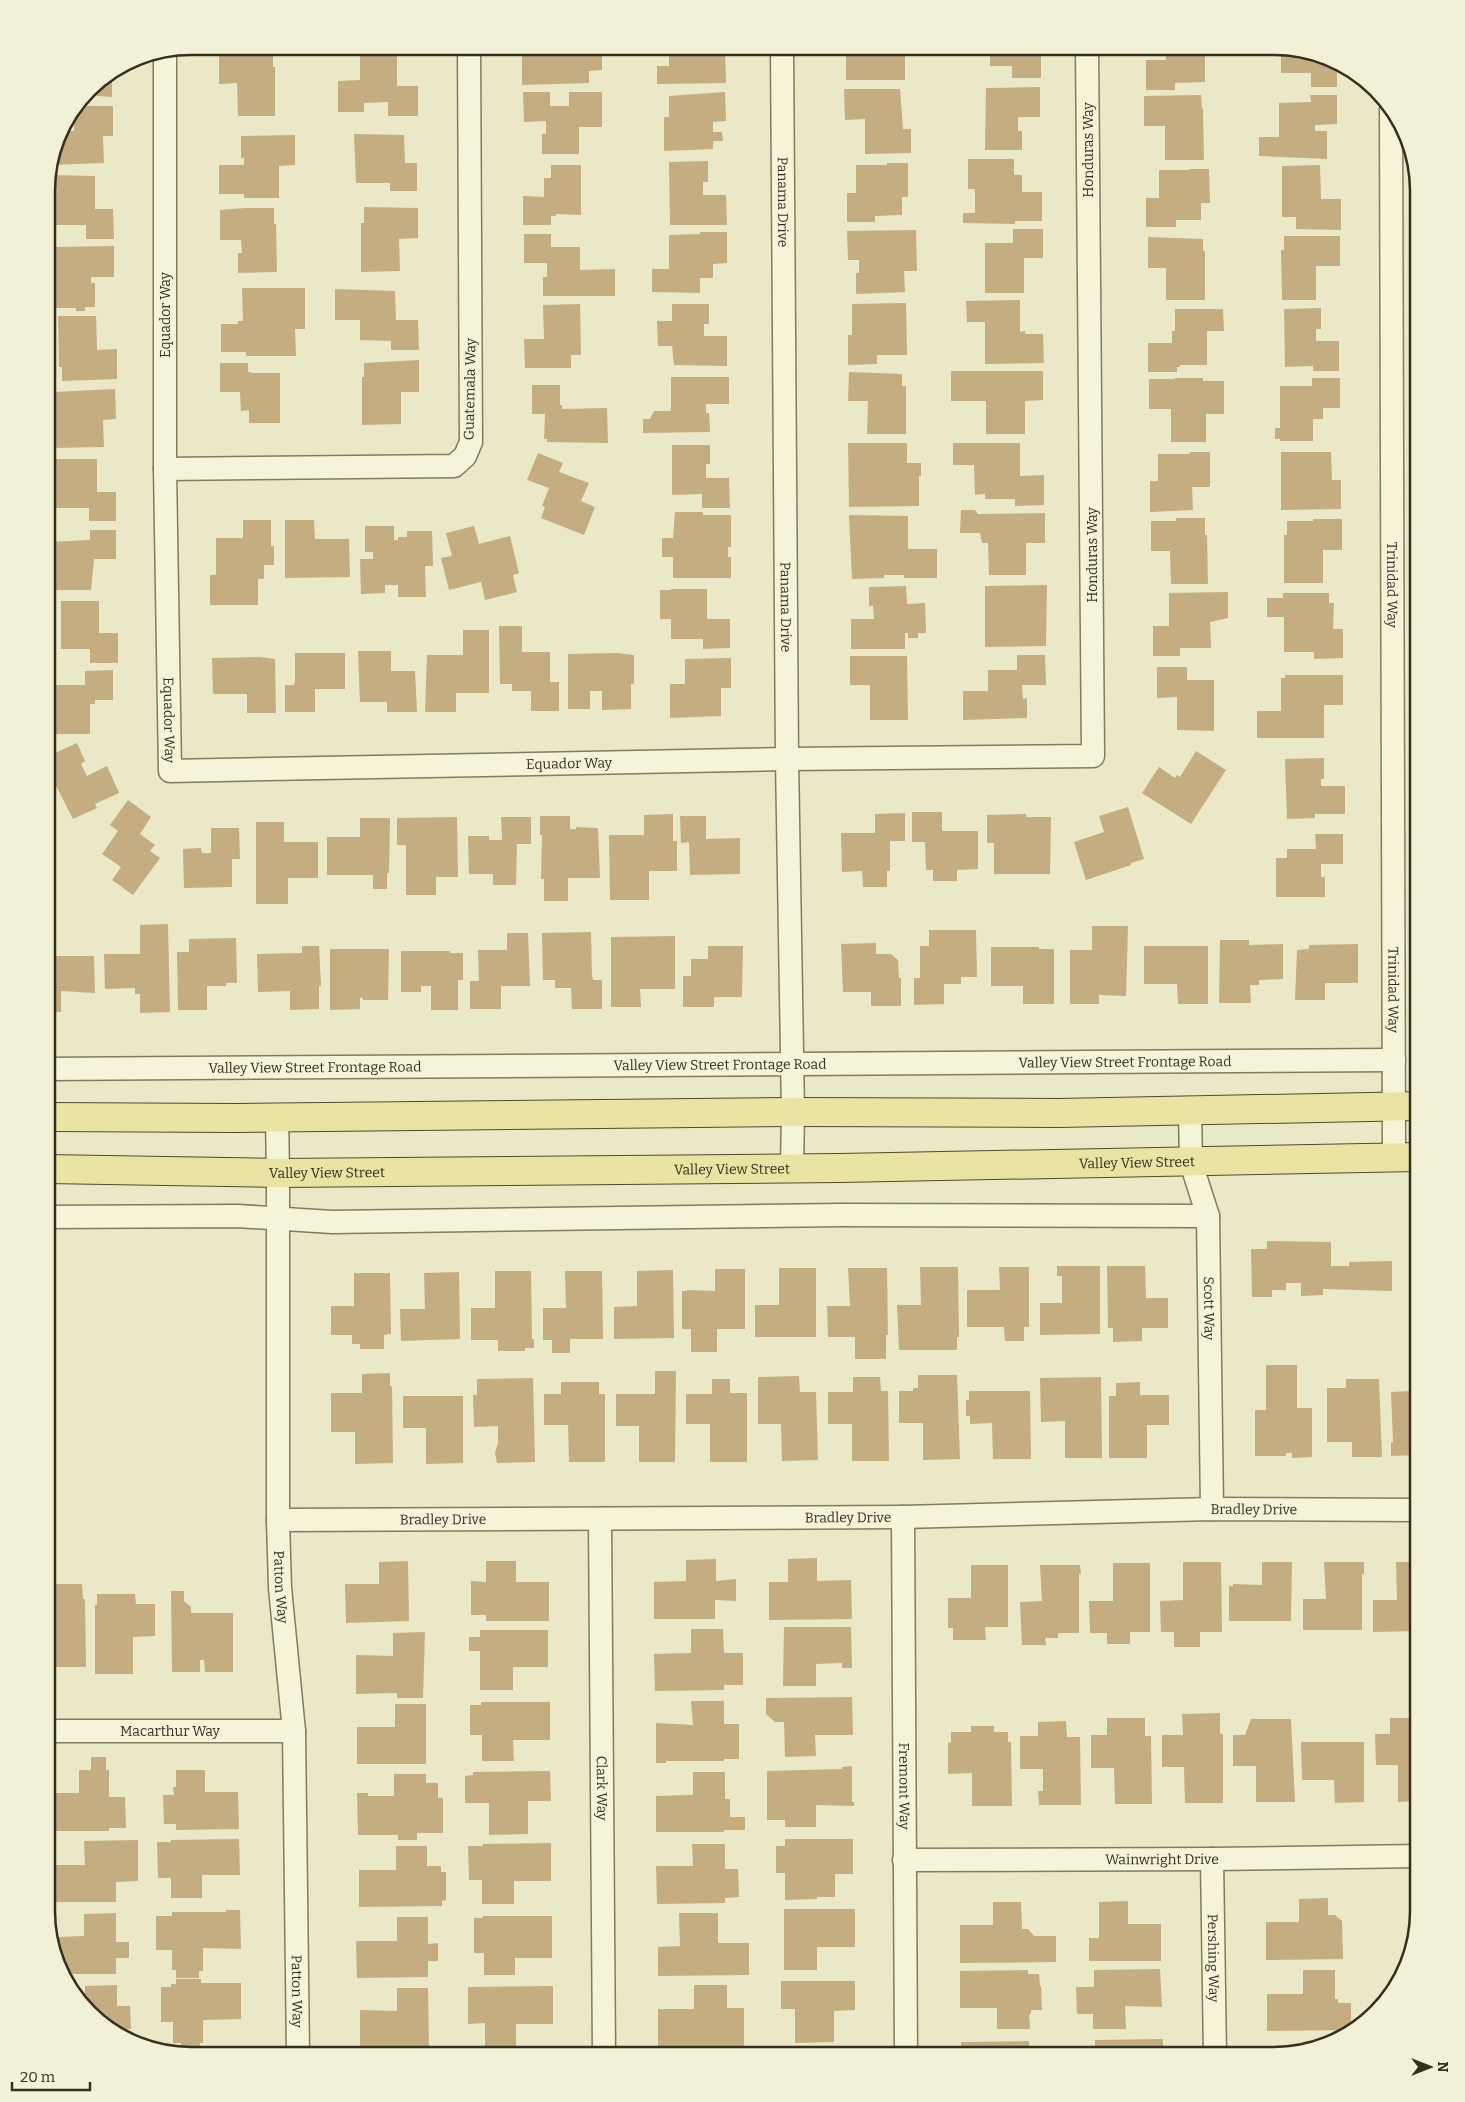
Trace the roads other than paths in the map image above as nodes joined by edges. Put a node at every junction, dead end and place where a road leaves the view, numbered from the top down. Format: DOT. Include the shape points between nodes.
graph roads {
  1 [pos="469,55"];
  2 [pos="782,55"];
  3 [pos="1087,55"];
  4 [pos="165,58"];
  5 [pos="1391,122"];
  6 [pos="165,470"];
  7 [pos="787,759"];
  8 [pos="1394,1060"];
  9 [pos="791,1064"];
  10 [pos="55,1069"];
  11 [pos="1407,1106"];
  12 [pos="1190,1110"];
  13 [pos="793,1112"];
  14 [pos="55,1117"];
  15 [pos="277,1117"];
  16 [pos="1406,1157"];
  17 [pos="1191,1163"];
  18 [pos="792,1168"];
  19 [pos="55,1169"];
  20 [pos="278,1173"];
  21 [pos="1208,1216"];
  22 [pos="55,1217"];
  23 [pos="278,1220"];
  24 [pos="1212,1509"];
  25 [pos="1410,1510"];
  26 [pos="903,1516"];
  27 [pos="600,1519"];
  28 [pos="278,1520"];
  29 [pos="55,1731"];
  30 [pos="294,1731"];
  31 [pos="1410,1856"];
  32 [pos="1212,1859"];
  33 [pos="904,1860"];
  34 [pos="298,2047"];
  35 [pos="604,2047"];
  36 [pos="906,2047"];
  37 [pos="1215,2047"];
  1 -- 6 [label="street, Guatemala Way" via="471,442 465,456 454,466"];
  2 -- 7 [label="street, Panama Drive"];
  3 -- 7 [label="street, Honduras Way" via="1093,756"];
  4 -- 6 [label="street, Equador Way"];
  5 -- 8 [label="street, Trinidad Way"];
  6 -- 7 [label="street, Equador Way" via="170,771"];
  7 -- 9 [label="street, Panama Drive"];
  8 -- 9 [label="street, Valley View Street Frontage Road"];
  8 -- 11 [label="street, Trinidad Way"];
  9 -- 10 [label="street, Valley View Street Frontage Road"];
  9 -- 13 [label="street, Panama Drive"];
  11 -- 12 [label="main road"];
  11 -- 16 [label="street, Trinidad Way"];
  12 -- 13 [label="main road"];
  12 -- 17 [label="street, Scott Way"];
  13 -- 15 [label="main road"];
  13 -- 18 [label="street, Panama Drive"];
  14 -- 15 [label="main road"];
  15 -- 20 [label="street, Patton Way"];
  16 -- 17 [label="main road, Valley View Street"];
  17 -- 18 [label="main road, Valley View Street"];
  17 -- 21 [label="street, Scott Way"];
  18 -- 20 [label="main road, Valley View Street"];
  19 -- 20 [label="main road, Valley View Street"];
  20 -- 23 [label="street, Patton Way"];
  21 -- 23 [label="street" via="841,1215"];
  21 -- 24 [label="street, Scott Way"];
  22 -- 23 [label="street" via="210,1216"];
  23 -- 28 [label="street, Patton Way"];
  24 -- 25 [label="street, Bradley Drive"];
  24 -- 26 [label="street, Bradley Drive"];
  26 -- 27 [label="street, Bradley Drive"];
  26 -- 33 [label="street, Fremont Way"];
  27 -- 28 [label="street, Bradley Drive"];
  27 -- 35 [label="street, Clark Way"];
  28 -- 30 [label="street, Patton Way" via="280,1588"];
  29 -- 30 [label="street, Macarthur Way"];
  30 -- 34 [label="street, Patton Way"];
  31 -- 32 [label="street, Wainwright Drive"];
  32 -- 33 [label="street, Wainwright Drive"];
  32 -- 37 [label="street, Pershing Way"];
  33 -- 36 [label="street, Fremont Way"];
}
